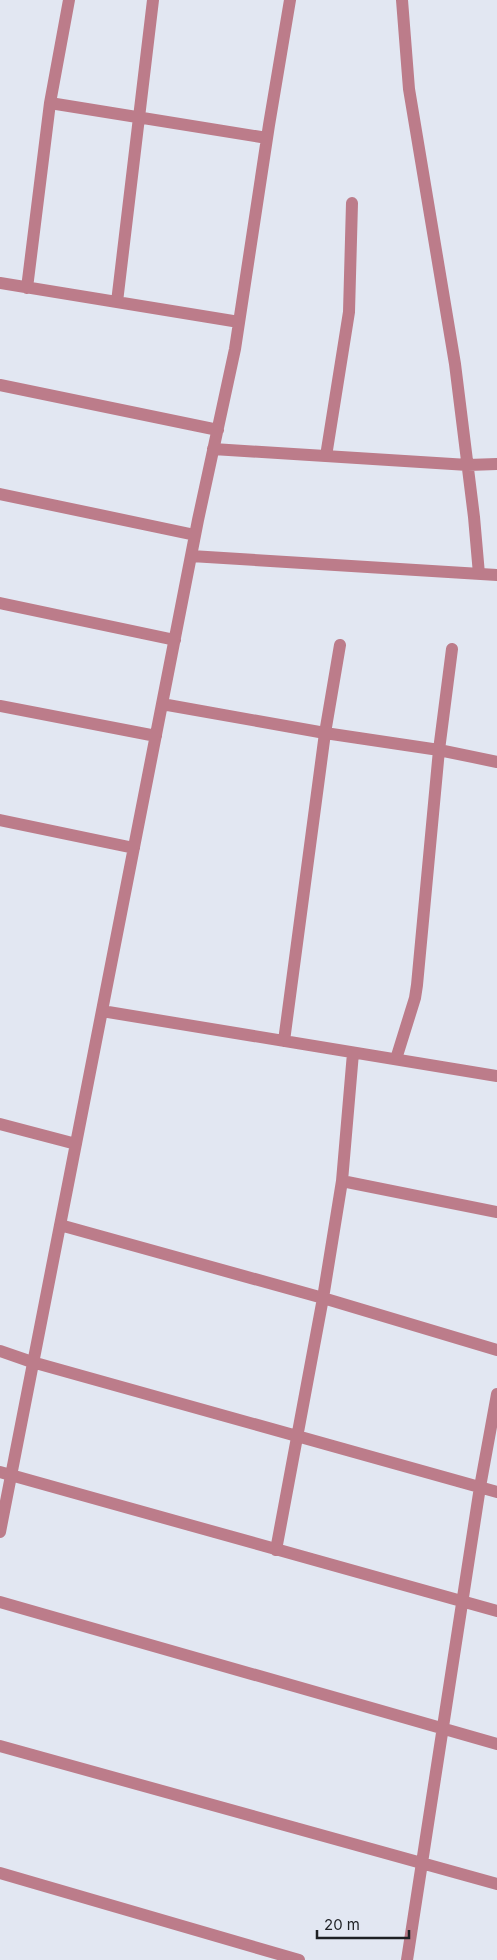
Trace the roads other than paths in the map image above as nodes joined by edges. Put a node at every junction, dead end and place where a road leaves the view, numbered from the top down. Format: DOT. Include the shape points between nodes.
graph roads {
  1 [pos="69,0"];
  2 [pos="153,0"];
  3 [pos="290,0"];
  4 [pos="402,0"];
  5 [pos="50,103"];
  6 [pos="139,117"];
  7 [pos="267,138"];
  8 [pos="352,203"];
  9 [pos="0,284"];
  10 [pos="27,288"];
  11 [pos="117,302"];
  12 [pos="240,322"];
  13 [pos="0,385"];
  14 [pos="218,430"];
  15 [pos="214,449"];
  16 [pos="326,456"];
  17 [pos="497,464"];
  18 [pos="468,465"];
  19 [pos="0,494"];
  20 [pos="195,535"];
  21 [pos="191,556"];
  22 [pos="479,574"];
  23 [pos="497,575"];
  24 [pos="0,603"];
  25 [pos="174,640"];
  26 [pos="340,645"];
  27 [pos="452,649"];
  28 [pos="162,704"];
  29 [pos="0,706"];
  30 [pos="326,733"];
  31 [pos="156,736"];
  32 [pos="439,750"];
  33 [pos="497,762"];
  34 [pos="0,820"];
  35 [pos="134,848"];
  36 [pos="102,1011"];
  37 [pos="284,1041"];
  38 [pos="353,1052"];
  39 [pos="396,1059"];
  40 [pos="497,1076"];
  41 [pos="0,1124"];
  42 [pos="76,1144"];
  43 [pos="342,1181"];
  44 [pos="497,1212"];
  45 [pos="60,1225"];
  46 [pos="322,1298"];
  47 [pos="497,1350"];
  48 [pos="0,1351"];
  49 [pos="32,1362"];
  50 [pos="497,1394"];
  51 [pos="297,1436"];
  52 [pos="6,1473"];
  53 [pos="480,1487"];
  54 [pos="497,1492"];
  55 [pos="0,1532"];
  56 [pos="276,1550"];
  57 [pos="0,1602"];
  58 [pos="464,1602"];
  59 [pos="497,1611"];
  60 [pos="443,1730"];
  61 [pos="497,1744"];
  62 [pos="0,1746"];
  63 [pos="422,1863"];
  64 [pos="0,1873"];
  65 [pos="497,1884"];
  66 [pos="299,1960"];
  67 [pos="407,1960"];
  1 -- 5 [label="street"];
  2 -- 6 [label="street"];
  3 -- 7 [label="street"];
  4 -- 18 [label="street" via="409,89 455,364"];
  5 -- 6 [label="street"];
  5 -- 10 [label="street"];
  6 -- 7 [label="street"];
  6 -- 11 [label="street"];
  7 -- 12 [label="street"];
  8 -- 16 [label="street" via="349,312"];
  9 -- 10 [label="street"];
  10 -- 11 [label="street"];
  11 -- 12 [label="street"];
  12 -- 14 [label="street"];
  13 -- 14 [label="street"];
  14 -- 15 [label="street"];
  15 -- 16 [label="street"];
  15 -- 20 [label="street"];
  16 -- 18 [label="street"];
  17 -- 18 [label="street"];
  18 -- 22 [label="street"];
  19 -- 20 [label="street"];
  20 -- 21 [label="street"];
  21 -- 22 [label="street"];
  21 -- 25 [label="street"];
  22 -- 23 [label="street"];
  24 -- 25 [label="street"];
  25 -- 28 [label="street"];
  26 -- 30 [label="street"];
  27 -- 32 [label="street"];
  28 -- 30 [label="street"];
  28 -- 31 [label="street"];
  29 -- 31 [label="street"];
  30 -- 32 [label="street"];
  30 -- 37 [label="street"];
  31 -- 35 [label="street"];
  32 -- 33 [label="street"];
  32 -- 39 [label="street" via="417,985"];
  34 -- 35 [label="street"];
  35 -- 36 [label="street"];
  36 -- 37 [label="street"];
  36 -- 42 [label="street"];
  37 -- 38 [label="street"];
  38 -- 39 [label="street"];
  38 -- 43 [label="street"];
  39 -- 40 [label="street"];
  41 -- 42 [label="street"];
  42 -- 45 [label="street"];
  43 -- 44 [label="street"];
  43 -- 46 [label="street"];
  45 -- 46 [label="street"];
  45 -- 49 [label="street"];
  46 -- 47 [label="street"];
  46 -- 51 [label="street"];
  48 -- 49 [label="street"];
  49 -- 51 [label="street"];
  49 -- 52 [label="street"];
  50 -- 53 [label="street"];
  51 -- 53 [label="street"];
  51 -- 56 [label="street"];
  52 -- 55 [label="street"];
  52 -- 56 [label="street"];
  53 -- 54 [label="street"];
  53 -- 58 [label="street"];
  56 -- 58 [label="street"];
  57 -- 60 [label="street"];
  58 -- 59 [label="street"];
  58 -- 60 [label="street"];
  60 -- 61 [label="street"];
  60 -- 63 [label="street"];
  62 -- 63 [label="street"];
  63 -- 65 [label="street"];
  63 -- 67 [label="street"];
  64 -- 66 [label="street"];
}
